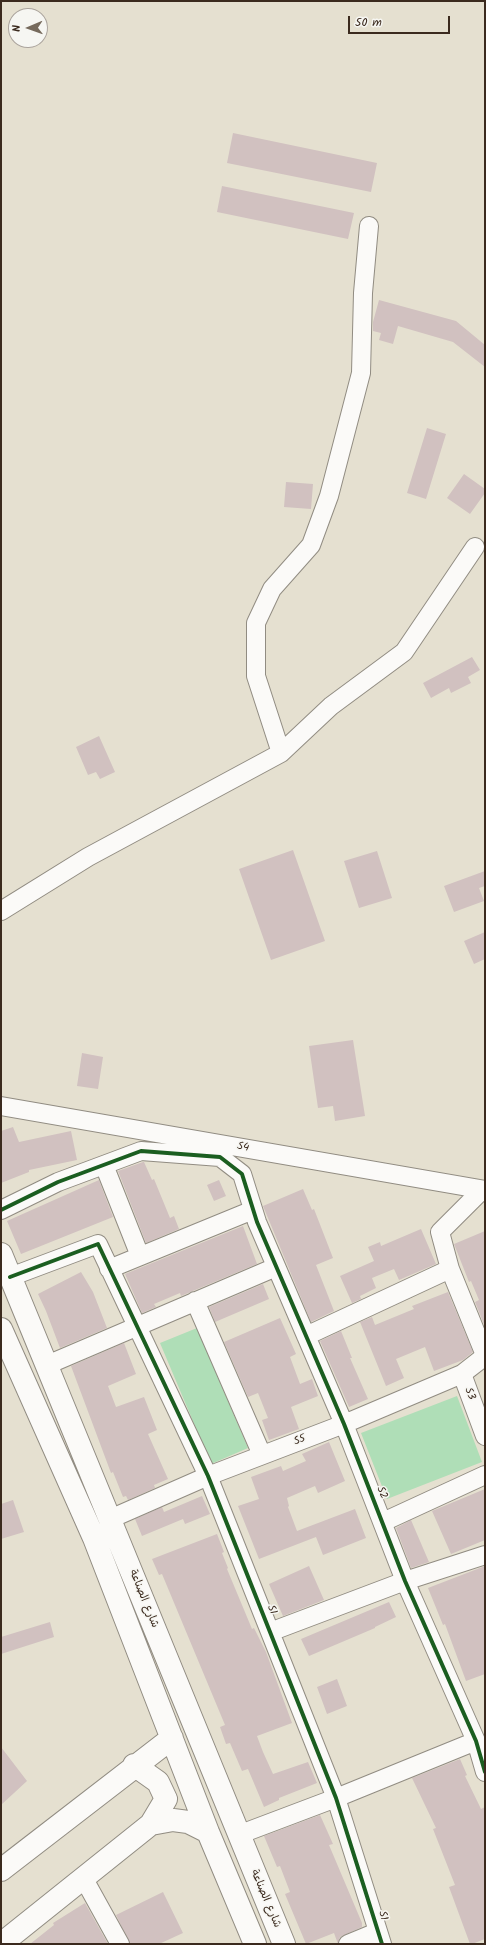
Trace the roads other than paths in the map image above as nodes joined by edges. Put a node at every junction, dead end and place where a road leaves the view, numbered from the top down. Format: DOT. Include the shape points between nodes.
graph roads {
  1 [pos="369,226"];
  2 [pos="475,547"];
  3 [pos="281,753"];
  4 [pos="1,911"];
  5 [pos="1,1106"];
  6 [pos="104,1165"];
  7 [pos="483,1190"];
  8 [pos="1,1210"];
  9 [pos="255,1216"];
  10 [pos="1,1254"];
  11 [pos="140,1256"];
  12 [pos="276,1267"];
  13 [pos="109,1269"];
  14 [pos="450,1269"];
  15 [pos="10,1277"];
  16 [pos="196,1301"];
  17 [pos="136,1327"];
  18 [pos="1,1328"];
  19 [pos="306,1336"];
  20 [pos="485,1355"];
  21 [pos="47,1365"];
  22 [pos="462,1374"];
  23 [pos="344,1424"];
  24 [pos="485,1436"];
  25 [pos="262,1455"];
  26 [pos="208,1476"];
  27 [pos="485,1476"];
  28 [pos="110,1519"];
  29 [pos="384,1522"];
  30 [pos="485,1555"];
  31 [pos="405,1581"];
  32 [pos="270,1632"];
  33 [pos="172,1738"];
  34 [pos="476,1741"];
  35 [pos="134,1765"];
  36 [pos="485,1772"];
  37 [pos="336,1798"];
  38 [pos="151,1824"];
  39 [pos="208,1832"];
  40 [pos="238,1835"];
  41 [pos="1,1870"];
  42 [pos="84,1880"];
  43 [pos="380,1938"];
  44 [pos="1,1944"];
  45 [pos="120,1944"];
  46 [pos="256,1944"];
  47 [pos="284,1944"];
  48 [pos="348,1944"];
  1 -- 3 [label="street" via="363,293 361,373 329,496 311,545 272,589 256,623 256,676"];
  2 -- 3 [label="street" via="404,652 331,706"];
  3 -- 4 [label="street" via="88,857"];
  5 -- 7 [label="street, S4"];
  6 -- 8 [label="street, S2" via="58,1182"];
  6 -- 9 [label="street, S2" via="141,1151 220,1157 242,1174"];
  6 -- 11 [label="street"];
  7 -- 14 [label="street" via="440,1232"];
  9 -- 11 [label="street"];
  9 -- 12 [label="street, S2"];
  10 -- 15 [label="main road, شارع الصناعة"];
  11 -- 13 [label="street"];
  12 -- 16 [label="street"];
  12 -- 19 [label="street, S2"];
  13 -- 15 [label="street, S1" via="98,1244"];
  13 -- 17 [label="street, S1"];
  14 -- 19 [label="street"];
  14 -- 20 [label="street"];
  15 -- 21 [label="main road, شارع الصناعة"];
  16 -- 17 [label="street"];
  16 -- 25 [label="street"];
  17 -- 21 [label="street"];
  17 -- 26 [label="street, S1"];
  18 -- 33 [label="main road, شارع الصناعة" via="94,1538"];
  19 -- 23 [label="street, S2"];
  20 -- 22 [label="street, S5"];
  21 -- 28 [label="main road, شارع الصناعة"];
  22 -- 23 [label="street, S5"];
  22 -- 24 [label="street, S3"];
  23 -- 25 [label="street, S5"];
  23 -- 29 [label="street, S2"];
  25 -- 26 [label="street, S5"];
  26 -- 28 [label="street, S5"];
  26 -- 32 [label="street, S1"];
  27 -- 29 [label="street"];
  28 -- 40 [label="main road, شارع الصناعة"];
  29 -- 31 [label="street, S2"];
  30 -- 31 [label="street"];
  31 -- 32 [label="street"];
  31 -- 34 [label="street, S2"];
  32 -- 37 [label="street, S1"];
  33 -- 35 [label="main road"];
  33 -- 39 [label="main road, شارع الصناعة"];
  34 -- 36 [label="street, S2"];
  34 -- 37 [label="street"];
  35 -- 38 [label="main road" via="158,1782 166,1799"];
  35 -- 41 [label="main road"];
  37 -- 40 [label="street"];
  37 -- 43 [label="street, S1"];
  38 -- 39 [label="main road" via="173,1820 188,1822"];
  38 -- 42 [label="main road"];
  39 -- 46 [label="main road, شارع الصناعة"];
  40 -- 47 [label="main road, شارع الصناعة"];
  42 -- 44 [label="main road"];
  42 -- 45 [label="street"];
  43 -- 48 [label="street"];
}
